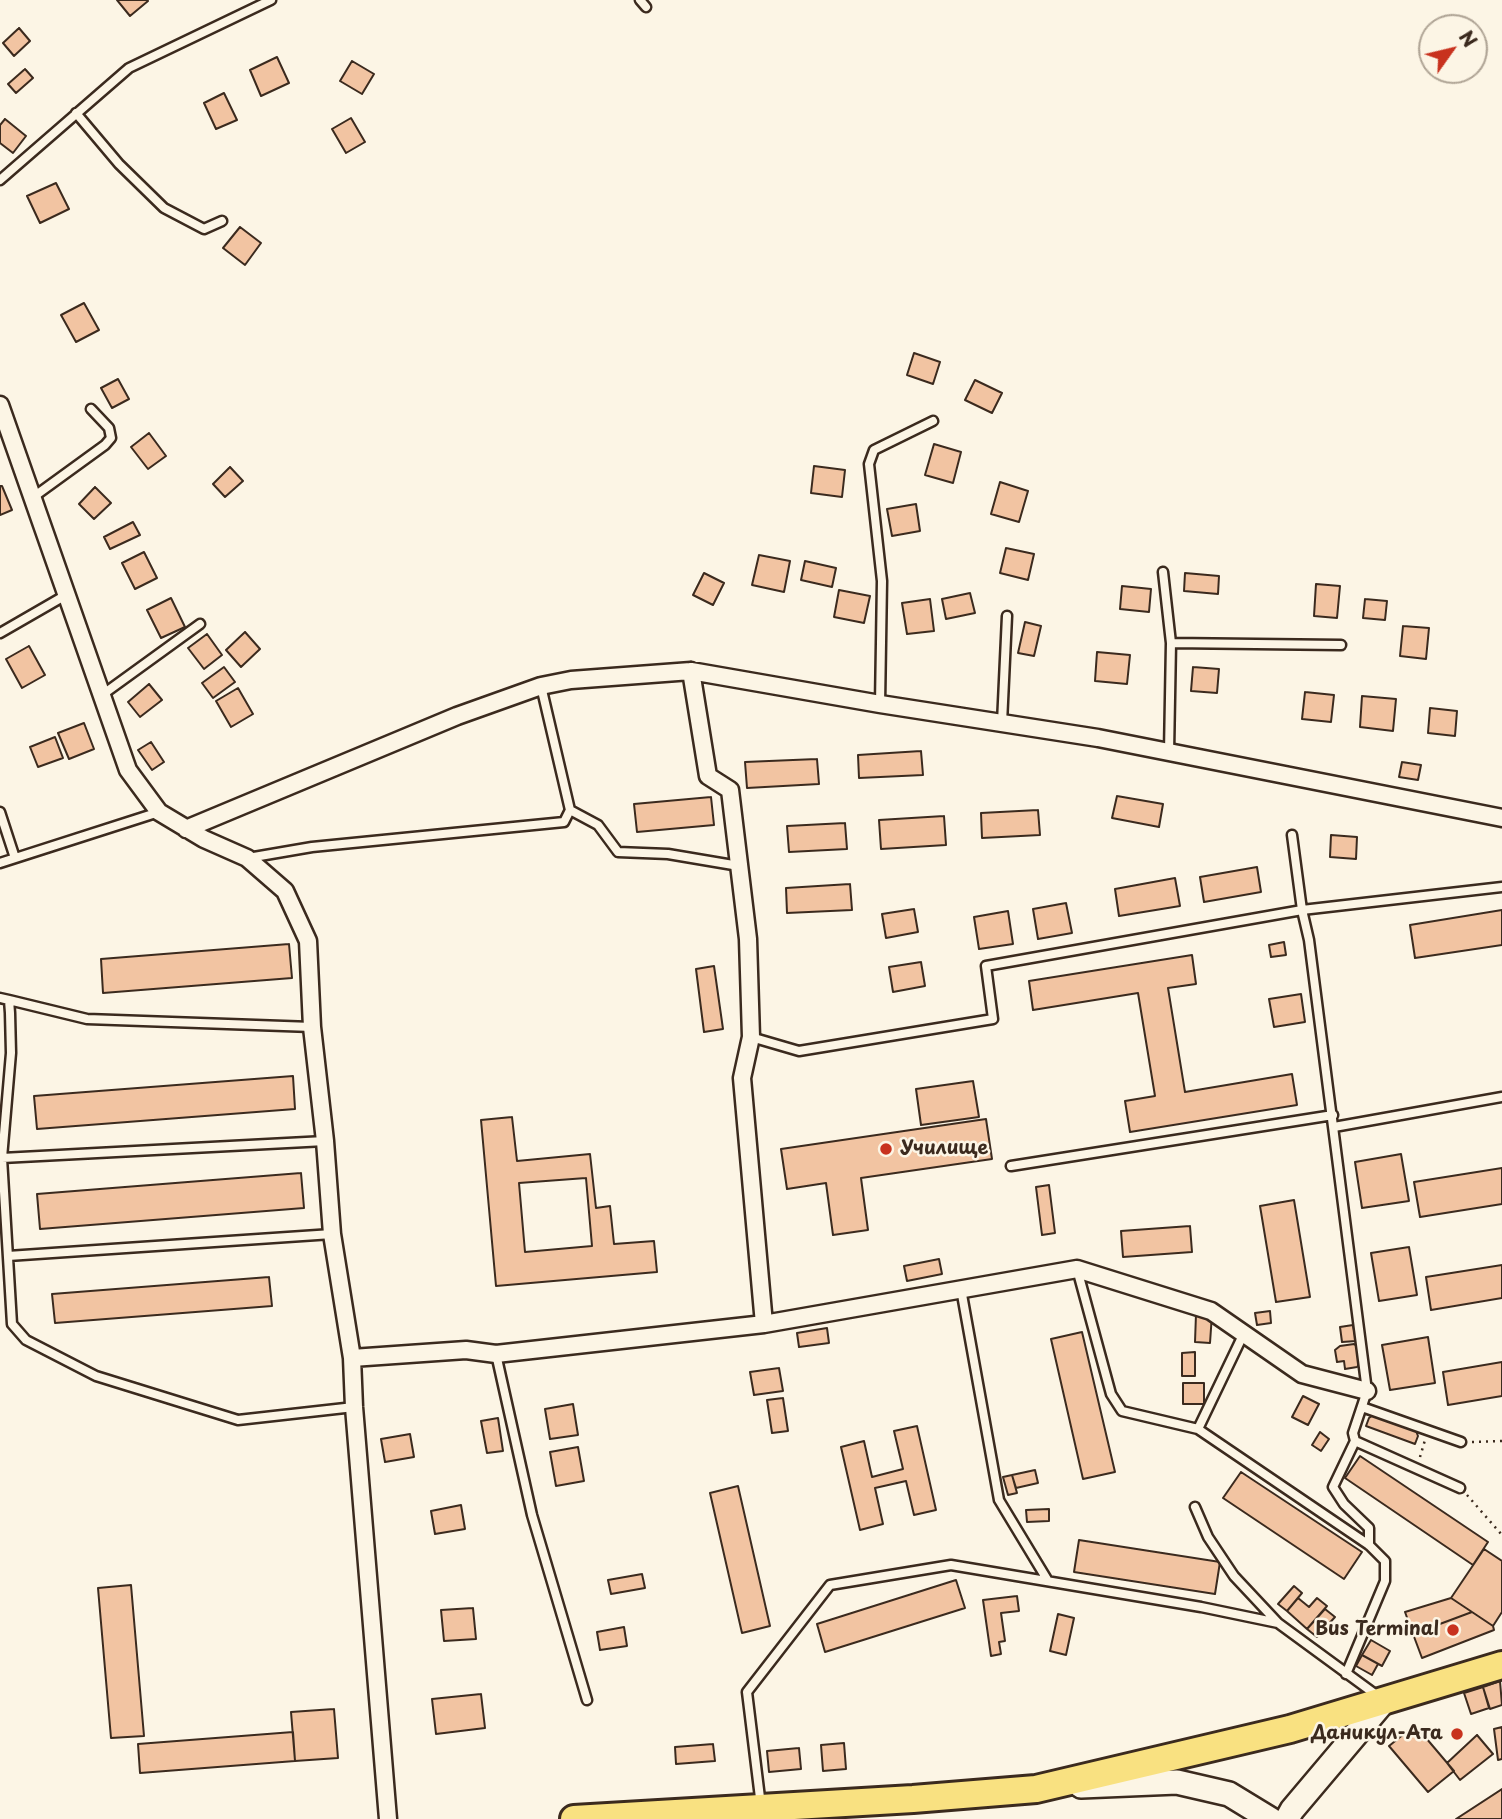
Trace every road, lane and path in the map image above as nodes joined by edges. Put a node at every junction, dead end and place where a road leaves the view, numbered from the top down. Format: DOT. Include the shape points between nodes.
graph roads {
  1 [pos="271,0"];
  2 [pos="76,113"];
  3 [pos="0,180"];
  4 [pos="222,220"];
  5 [pos="0,405"];
  6 [pos="91,409"];
  7 [pos="933,421"];
  8 [pos="32,498"];
  9 [pos="1163,572"];
  10 [pos="66,595"];
  11 [pos="1007,616"];
  12 [pos="200,624"];
  13 [pos="0,633"];
  14 [pos="1171,643"];
  15 [pos="1341,645"];
  16 [pos="691,671"];
  17 [pos="541,686"];
  18 [pos="102,695"];
  19 [pos="880,705"];
  20 [pos="1002,723"];
  21 [pos="1169,752"];
  22 [pos="570,810"];
  23 [pos="0,812"];
  24 [pos="159,812"];
  25 [pos="1502,818"];
  26 [pos="186,829"];
  27 [pos="1292,835"];
  28 [pos="15,858"];
  29 [pos="247,858"];
  30 [pos="0,863"];
  31 [pos="739,866"];
  32 [pos="1502,887"];
  33 [pos="1302,910"];
  34 [pos="4,999"];
  35 [pos="312,1027"];
  36 [pos="751,1037"];
  37 [pos="1502,1097"];
  38 [pos="1333,1115"];
  39 [pos="1334,1127"];
  40 [pos="325,1142"];
  41 [pos="2,1158"];
  42 [pos="1011,1166"];
  43 [pos="332,1234"];
  44 [pos="8,1256"];
  45 [pos="1077,1269"];
  46 [pos="961,1289"];
  47 [pos="764,1324"];
  48 [pos="1244,1334"];
  49 [pos="496,1354"];
  50 [pos="352,1358"];
  51 [pos="1365,1399"];
  52 [pos="354,1407"];
  53 [pos="1198,1429"];
  54 [pos="1428,1430"];
  55 [pos="1355,1441"];
  56 [pos="1502,1441"];
  57 [pos="1461,1442"];
  58 [pos="1416,1468"];
  59 [pos="1460,1488"];
  60 [pos="1195,1507"];
  61 [pos="1502,1535"];
  62 [pos="1369,1545"];
  63 [pos="1048,1581"];
  64 [pos="1278,1623"];
  65 [pos="1502,1665"];
  66 [pos="1346,1674"];
  67 [pos="587,1700"];
  68 [pos="1384,1701"];
  69 [pos="1036,1789"];
  70 [pos="762,1809"];
  71 [pos="388,1819"];
  72 [pos="574,1819"];
  73 [pos="1270,1819"];
  74 [pos="1287,1819"];
  1 -- 2 [label="lane" via="129,68"];
  2 -- 3 [label="lane"];
  2 -- 4 [label="lane" via="163,208 204,229"];
  5 -- 8 [label="street"];
  6 -- 8 [label="lane" via="111,438"];
  7 -- 19 [label="lane" via="874,450 869,464 882,581"];
  8 -- 10 [label="street"];
  9 -- 14 [label="lane"];
  10 -- 13 [label="lane"];
  10 -- 18 [label="street"];
  11 -- 20 [label="lane"];
  12 -- 18 [label="lane"];
  14 -- 15 [label="lane"];
  14 -- 21 [label="lane"];
  16 -- 17 [label="street"];
  16 -- 19 [label="street"];
  16 -- 31 [label="street" via="708,776 730,790"];
  17 -- 22 [label="lane"];
  17 -- 26 [label="street" via="457,716"];
  18 -- 24 [label="street" via="128,770"];
  19 -- 20 [label="street"];
  20 -- 21 [label="street"];
  21 -- 25 [label="street"];
  22 -- 29 [label="lane" via="564,822 312,847"];
  22 -- 31 [label="lane" via="598,825 618,852 668,854"];
  23 -- 28 [label="lane"];
  24 -- 26 [label="street"];
  24 -- 28 [label="lane"];
  26 -- 29 [label="street"];
  27 -- 33 [label="lane"];
  28 -- 30 [label="lane"];
  29 -- 35 [label="street" via="285,891 308,941"];
  31 -- 36 [label="street" via="748,939"];
  32 -- 33 [label="lane"];
  33 -- 36 [label="lane" via="986,966 993,1019 799,1051"];
  33 -- 38 [label="lane"];
  34 -- 35 [label="lane" via="87,1019"];
  34 -- 41 [label="lane" via="11,1053"];
  35 -- 40 [label="street"];
  36 -- 47 [label="street" via="742,1079"];
  37 -- 39 [label="lane"];
  38 -- 39 [label="lane"];
  38 -- 42 [label="lane"];
  39 -- 51 [label="lane"];
  40 -- 41 [label="lane"];
  40 -- 43 [label="street"];
  41 -- 44 [label="lane"];
  43 -- 44 [label="lane"];
  43 -- 50 [label="street"];
  44 -- 52 [label="lane" via="12,1324 26,1340 96,1376 238,1420"];
  45 -- 46 [label="street"];
  45 -- 48 [label="street" via="1211,1311"];
  45 -- 53 [label="lane" via="1111,1394 1122,1411"];
  46 -- 47 [label="street"];
  46 -- 63 [label="lane" via="999,1500"];
  47 -- 49 [label="street"];
  48 -- 51 [label="street" via="1302,1374"];
  48 -- 53 [label="lane"];
  49 -- 50 [label="street" via="466,1350"];
  49 -- 67 [label="lane" via="532,1515"];
  50 -- 52 [label="street"];
  51 -- 54 [label="lane"];
  51 -- 55 [label="lane" via="1353,1433"];
  52 -- 71 [label="street"];
  53 -- 62 [label="lane"];
  54 -- 57 [label="lane"];
  54 -- 58 [label="path"];
  55 -- 58 [label="lane"];
  55 -- 62 [label="lane" via="1334,1486 1344,1504 1369,1528"];
  56 -- 57 [label="path"];
  58 -- 59 [label="lane"];
  59 -- 61 [label="path"];
  60 -- 64 [label="lane" via="1234,1576"];
  62 -- 66 [label="lane" via="1385,1561 1385,1581"];
  63 -- 64 [label="lane"];
  63 -- 70 [label="lane" via="951,1565 830,1585 747,1692"];
  64 -- 66 [label="lane"];
  65 -- 68 [label="main road"];
  66 -- 68 [label="lane"];
  68 -- 69 [label="main road" via="1290,1729"];
  68 -- 74 [label="street"];
  69 -- 70 [label="main road"];
  69 -- 73 [label="street" via="1177,1782 1229,1794"];
  70 -- 72 [label="main road"];
}
